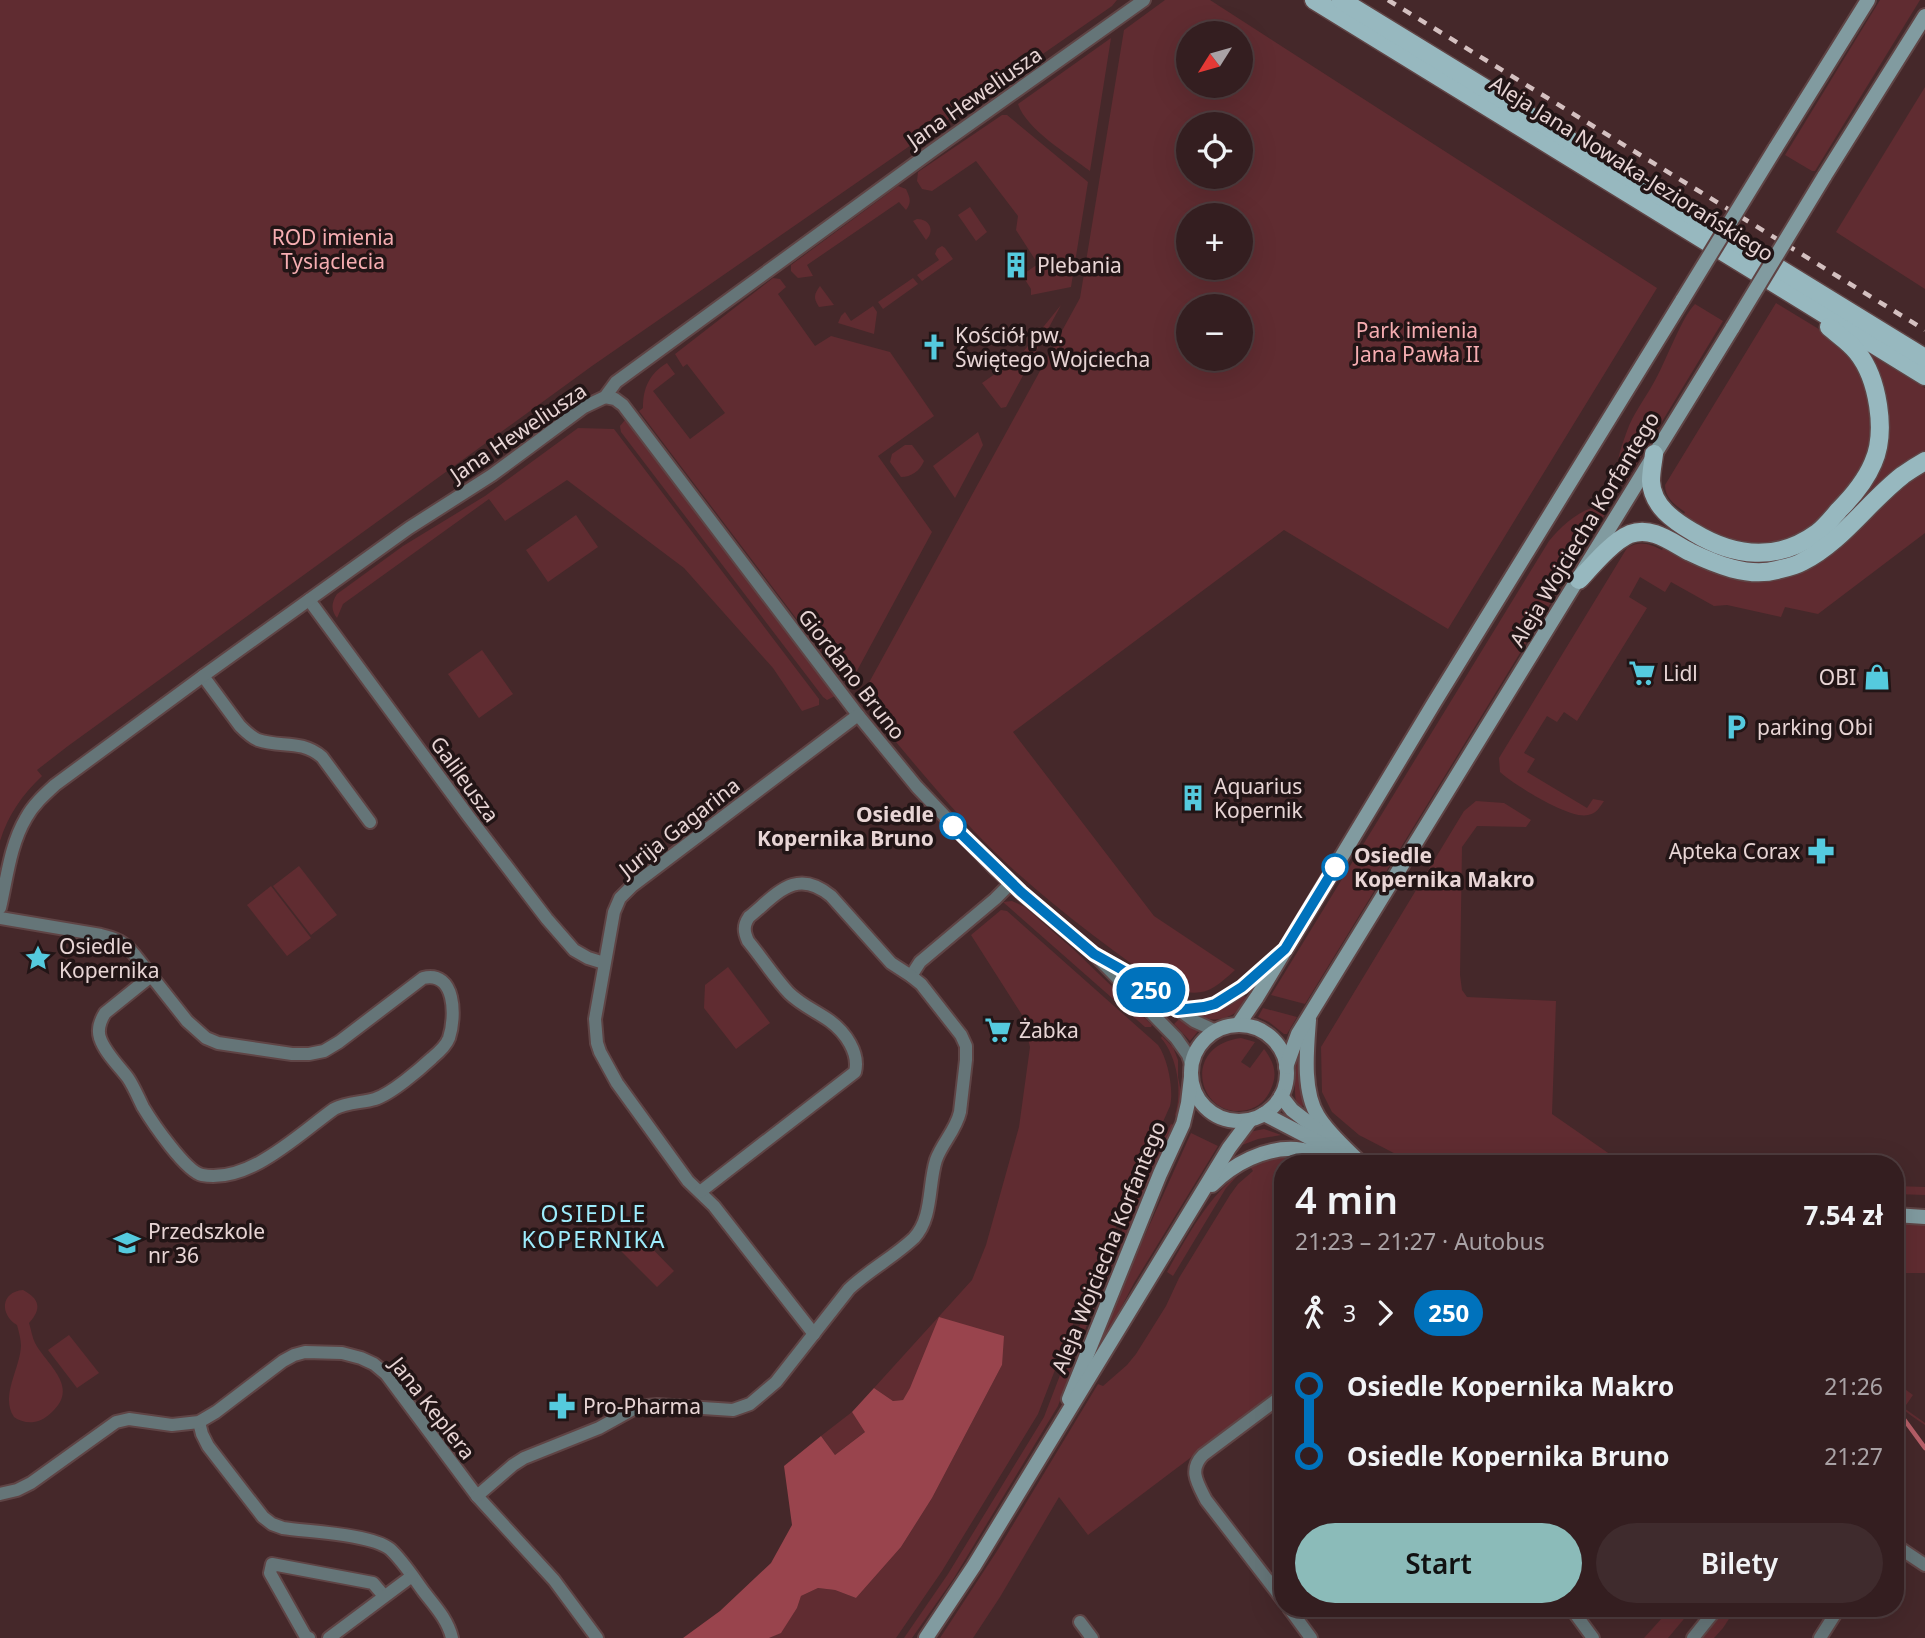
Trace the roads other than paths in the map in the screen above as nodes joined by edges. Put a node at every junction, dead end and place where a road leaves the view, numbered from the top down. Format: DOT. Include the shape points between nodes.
graph roads {
  1 [pos="1144,0"];
  2 [pos="1314,0"];
  3 [pos="1341,0"];
  4 [pos="1868,0"];
  5 [pos="1925,16"];
  6 [pos="1781,287"];
  7 [pos="1925,358"];
  8 [pos="1925,376"];
  9 [pos="605,397"];
  10 [pos="1654,454"];
  11 [pos="1925,461"];
  12 [pos="1579,580"];
  13 [pos="309,600"];
  14 [pos="203,676"];
  15 [pos="858,715"];
  16 [pos="370,822"];
  17 [pos="1011,883"];
  18 [pos="0,908"];
  19 [pos="0,918"];
  20 [pos="1285,949"];
  21 [pos="1094,954"];
  22 [pos="604,963"];
  23 [pos="151,976"];
  24 [pos="911,976"];
  25 [pos="1177,1010"];
  26 [pos="1309,1017"];
  27 [pos="1238,1025"];
  28 [pos="1216,1031"];
  29 [pos="1286,1067"];
  30 [pos="1191,1071"];
  31 [pos="1281,1096"];
  32 [pos="1265,1114"];
  33 [pos="1250,1120"];
  34 [pos="1320,1155"];
  35 [pos="1342,1155"];
  36 [pos="1348,1155"];
  37 [pos="1351,1155"];
  38 [pos="700,1192"];
  39 [pos="1199,1199"];
  40 [pos="1904,1216"];
  41 [pos="1925,1217"];
  42 [pos="814,1334"];
  43 [pos="1274,1402"];
  44 [pos="199,1422"];
  45 [pos="1056,1431"];
  46 [pos="0,1494"];
  47 [pos="477,1496"];
  48 [pos="1904,1551"];
  49 [pos="1925,1565"];
  50 [pos="412,1576"];
  51 [pos="1274,1588"];
  52 [pos="384,1596"];
  53 [pos="1296,1617"];
  54 [pos="1577,1617"];
  55 [pos="1710,1617"];
  56 [pos="1833,1617"];
  57 [pos="1080,1622"];
  58 [pos="309,1638"];
  59 [pos="329,1638"];
  60 [pos="452,1638"];
  61 [pos="597,1638"];
  62 [pos="926,1638"];
  63 [pos="1092,1638"];
  64 [pos="1311,1638"];
  65 [pos="1593,1638"];
  66 [pos="1693,1638"];
  67 [pos="1820,1638"];
  1 -- 9 [label="street, Jana Heweliusza" via="681,334 616,382"];
  2 -- 6 [label="main road, Aleja Jana Nowaka-Jeziorańskiego"];
  3 -- 7 [label="main road, Aleja Jana Nowaka-Jeziorańskiego"];
  4 -- 20 [label="main road, Aleja Wojciecha Korfantego, bridge"];
  5 -- 10 [label="main road, Aleja Wojciecha Korfantego, bridge"];
  6 -- 8 [label="main road, Aleja Jana Nowaka-Jeziorańskiego"];
  6 -- 10 [label="main road" via="1845,340 1866,367 1877,397 1880,430 1874,461 1860,488 1818,532 1794,547 1749,554 1699,536 1661,508 1651,482"];
  9 -- 13 [label="street, Jana Heweliusza" via="584,407"];
  9 -- 15 [label="street, Giordano Bruno" via="623,405"];
  10 -- 12 [label="main road, Aleja Wojciecha Korfantego"];
  11 -- 12 [label="main road" via="1902,475 1827,546 1801,563 1748,572 1713,562 1651,532 1639,532 1620,540"];
  12 -- 26 [label="main road, Aleja Wojciecha Korfantego"];
  13 -- 14 [label="street, Jana Heweliusza"];
  13 -- 22 [label="street, Galileusza" via="547,919 574,950"];
  14 -- 16 [label="street" via="247,733 256,739 303,746 322,757"];
  14 -- 18 [label="street, Jana Heweliusza" via="35,804 18,833"];
  15 -- 17 [label="street, Giordano Bruno" via="932,804"];
  15 -- 22 [label="street, Jurija Gagarina" via="632,886 614,912"];
  17 -- 21 [label="street, Giordano Bruno"];
  17 -- 24 [label="street" via="920,962"];
  19 -- 23 [label="street" via="114,938 125,943"];
  20 -- 25 [label="street" via="1215,1004"];
  20 -- 27 [label="main road, Aleja Wojciecha Korfantego"];
  21 -- 25 [label="street, Giordano Bruno" via="1135,977"];
  21 -- 30 [label="street, Giordano Bruno" via="1176,1038 1188,1055"];
  22 -- 38 [label="street, Jurija Gagarina" via="595,1019 600,1052 626,1096"];
  23 -- 23 [label="street" via="206,1038 274,1053 309,1054 339,1042 423,978 438,977 452,994 449,1038 389,1092 341,1105 250,1168 202,1175 193,1172 150,1117 101,1040 100,1021 105,1013"];
  24 -- 38 [label="street" via="891,963 821,887 797,882 788,885 749,917 744,933 748,941 789,993 842,1033 858,1062 847,1080"];
  24 -- 42 [label="street" via="966,1046 958,1121 937,1157 922,1227 859,1280"];
  25 -- 28 [label="street, Giordano Bruno"];
  26 -- 29 [label="main road, Aleja Wojciecha Korfantego"];
  26 -- 37 [label="main road" via="1312,1104"];
  27 -- 28 [label="main road"];
  27 -- 29 [label="main road" via="1265,1032 1283,1054"];
  28 -- 30 [label="main road" via="1196,1051"];
  29 -- 31 [label="main road"];
  30 -- 33 [label="main road" via="1195,1093 1204,1107 1218,1117"];
  30 -- 45 [label="main road, Aleja Wojciecha Korfantego" via="1183,1124"];
  31 -- 32 [label="main road"];
  31 -- 36 [label="main road"];
  32 -- 33 [label="main road"];
  32 -- 35 [label="main road"];
  33 -- 39 [label="main road, Aleja Wojciecha Korfantego"];
  34 -- 39 [label="main road" via="1294,1149 1242,1162"];
  38 -- 42 [label="street, Jurija Gagarina"];
  39 -- 45 [label="main road, Aleja Wojciecha Korfantego"];
  40 -- 41 [label="main road"];
  42 -- 47 [label="street" via="776,1382 750,1405 733,1410 637,1407 599,1428 524,1458"];
  43 -- 51 [label="street" via="1195,1466 1206,1500"];
  44 -- 46 [label="street" via="116,1422 31,1483"];
  44 -- 47 [label="street, Jana Keplera" via="294,1355 316,1351 361,1358 386,1374"];
  44 -- 50 [label="street" via="208,1446 272,1524 377,1542"];
  45 -- 62 [label="main road, Aleja Wojciecha Korfantego"];
  47 -- 61 [label="street, Jana Keplera" via="546,1570"];
  48 -- 49 [label="street"];
  50 -- 52 [label="street"];
  50 -- 60 [label="street" via="447,1623"];
  52 -- 58 [label="street" via="373,1583 272,1564 270,1573"];
  52 -- 59 [label="street"];
  53 -- 64 [label="street"];
  54 -- 65 [label="street"];
  55 -- 66 [label="street"];
  56 -- 67 [label="street"];
  57 -- 63 [label="street"];
}
